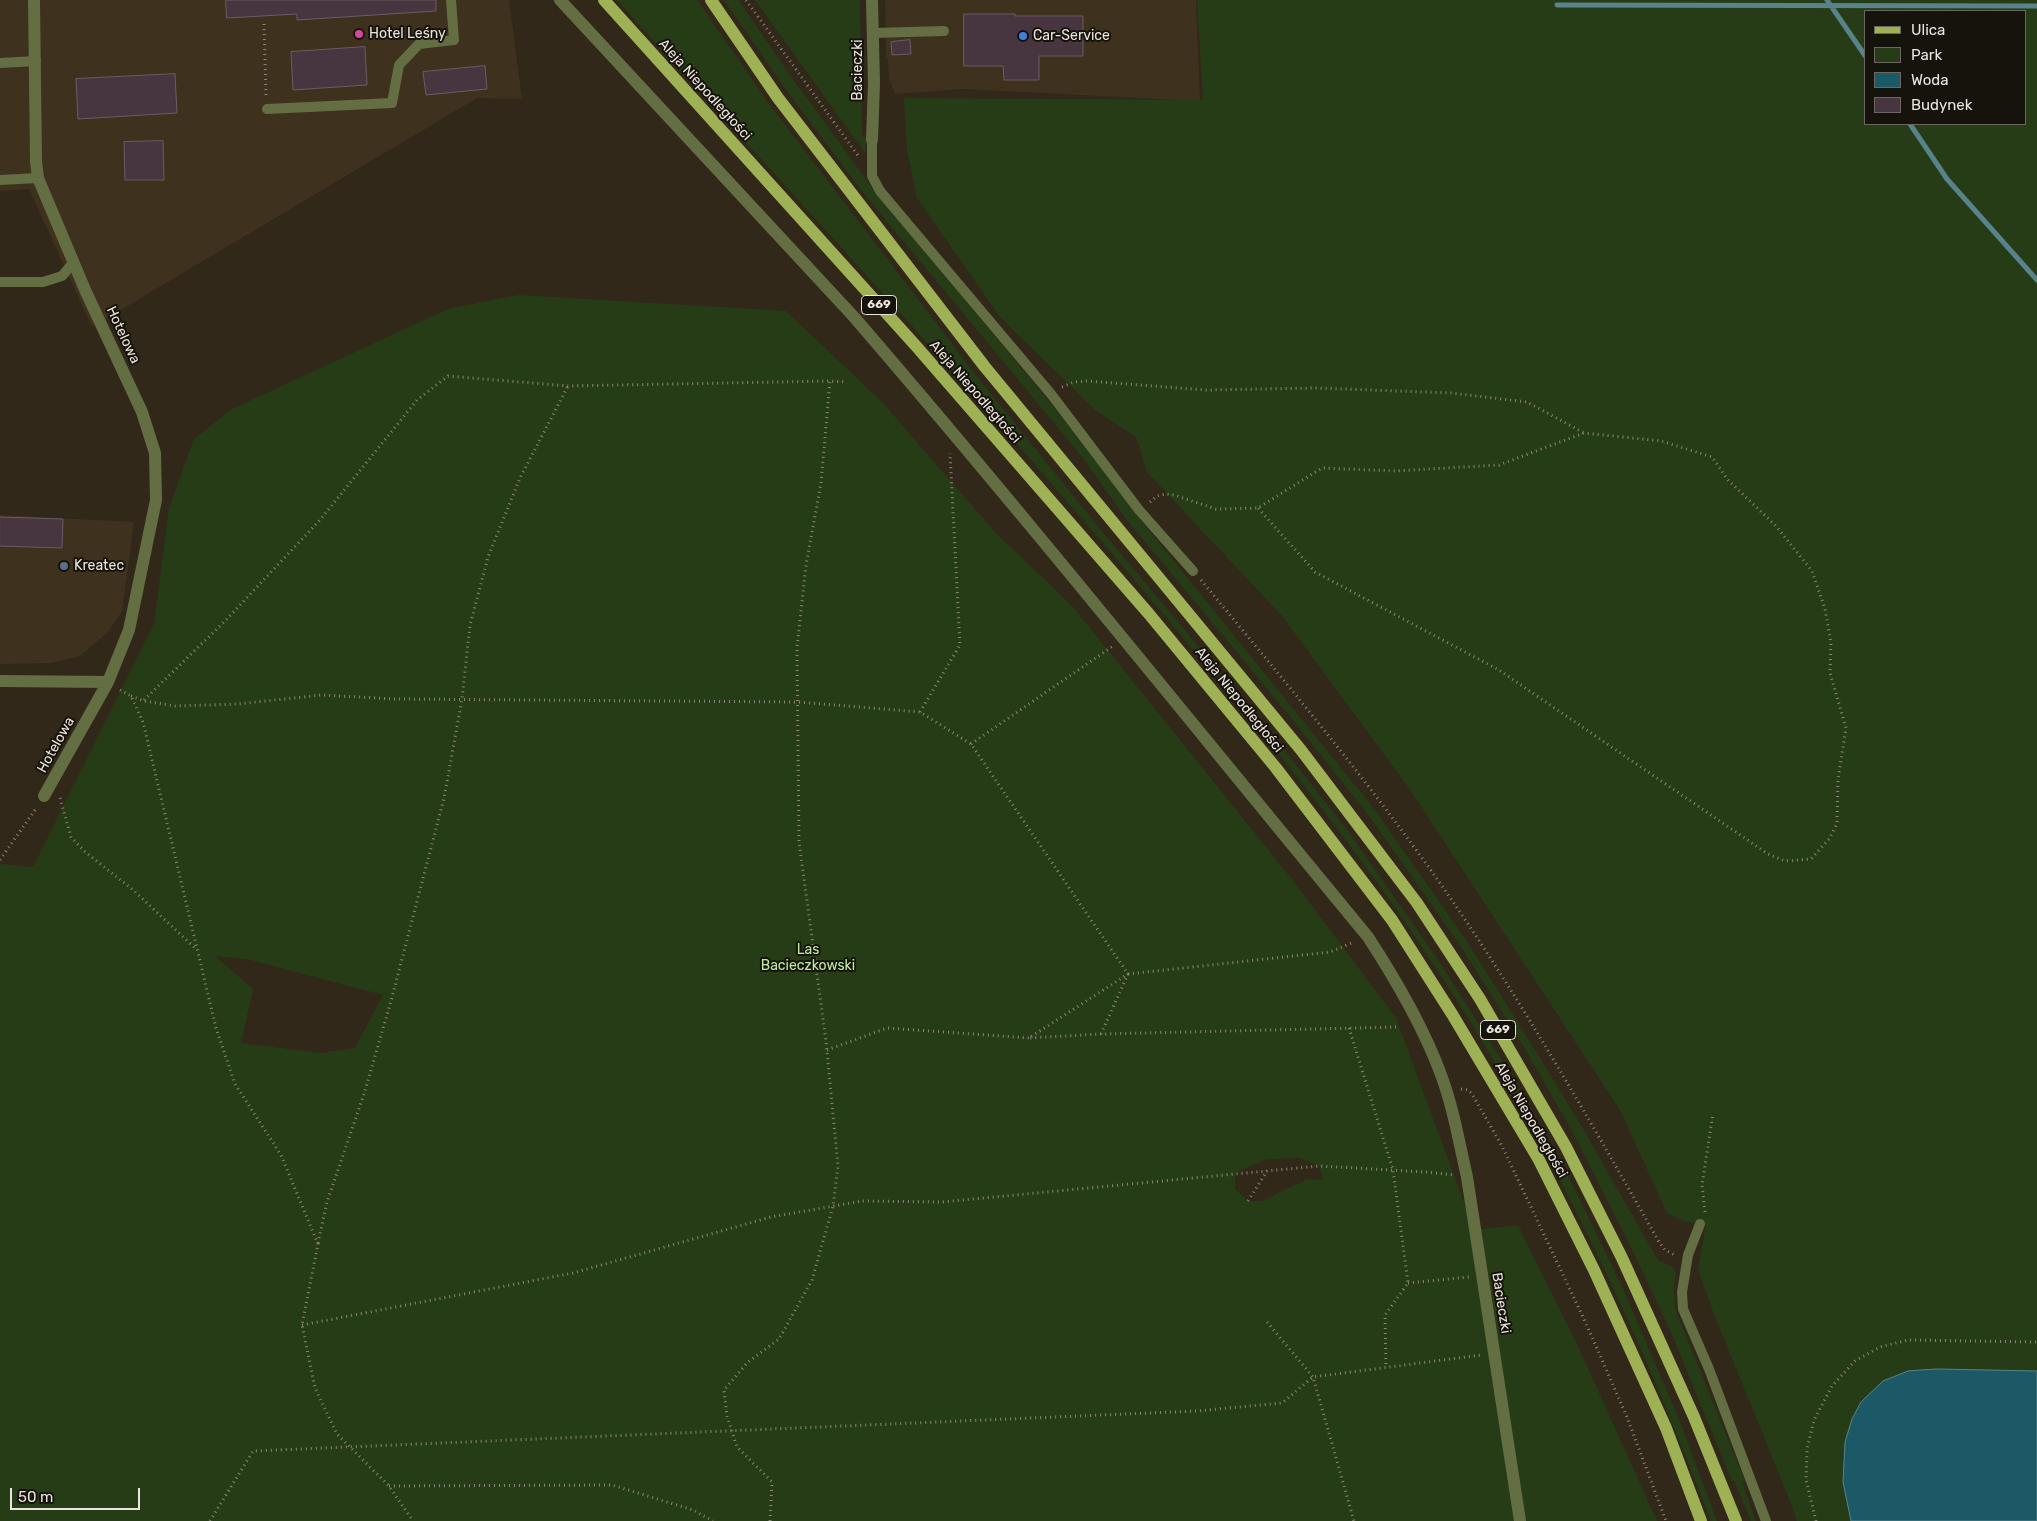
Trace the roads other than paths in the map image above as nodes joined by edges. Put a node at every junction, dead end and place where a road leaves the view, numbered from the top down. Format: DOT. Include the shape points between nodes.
graph roads {
  1 [pos="34,0"];
  2 [pos="451,0"];
  3 [pos="560,0"];
  4 [pos="604,0"];
  5 [pos="711,0"];
  6 [pos="872,0"];
  7 [pos="944,31"];
  8 [pos="873,32"];
  9 [pos="36,61"];
  10 [pos="0,63"];
  11 [pos="267,110"];
  12 [pos="872,140"];
  13 [pos="38,178"];
  14 [pos="0,180"];
  15 [pos="73,263"];
  16 [pos="0,282"];
  17 [pos="1193,571"];
  18 [pos="0,681"];
  19 [pos="108,682"];
  20 [pos="44,796"];
  21 [pos="1699,1228"];
  22 [pos="1520,1521"];
  23 [pos="1701,1521"];
  24 [pos="1736,1521"];
  25 [pos="1766,1521"];
  1 -- 9 [label="street, Hotelowa"];
  2 -- 11 [label="lane" via="454,40 419,44 399,65 392,103"];
  3 -- 22 [label="street, Bacieczki" via="884,352 1368,937 1422,1028 1446,1090 1467,1177"];
  4 -- 23 [label="main road, Aleja Niepodległości / 669" via="909,339 1149,614 1276,768 1392,920 1539,1160 1594,1270 1666,1428"];
  5 -- 24 [label="main road, Aleja Niepodległości / 669" via="778,98 978,359 1301,750 1417,903 1480,999 1566,1147 1626,1267 1694,1417"];
  6 -- 8 [label="street, Bacieczki"];
  7 -- 8 [label="lane"];
  8 -- 12 [label="street, Bacieczki"];
  9 -- 10 [label="lane"];
  9 -- 13 [label="street, Hotelowa"];
  12 -- 17 [label="lane" via="872,176 880,192 1051,394 1140,510"];
  13 -- 14 [label="lane"];
  13 -- 15 [label="street, Hotelowa"];
  15 -- 16 [label="lane" via="62,276 43,282"];
  15 -- 19 [label="street, Hotelowa" via="142,412 155,453 156,500 129,630"];
  18 -- 19 [label="street"];
  19 -- 20 [label="street, Hotelowa"];
  21 -- 25 [label="lane" via="1688,1255 1682,1292 1684,1309"];
}
